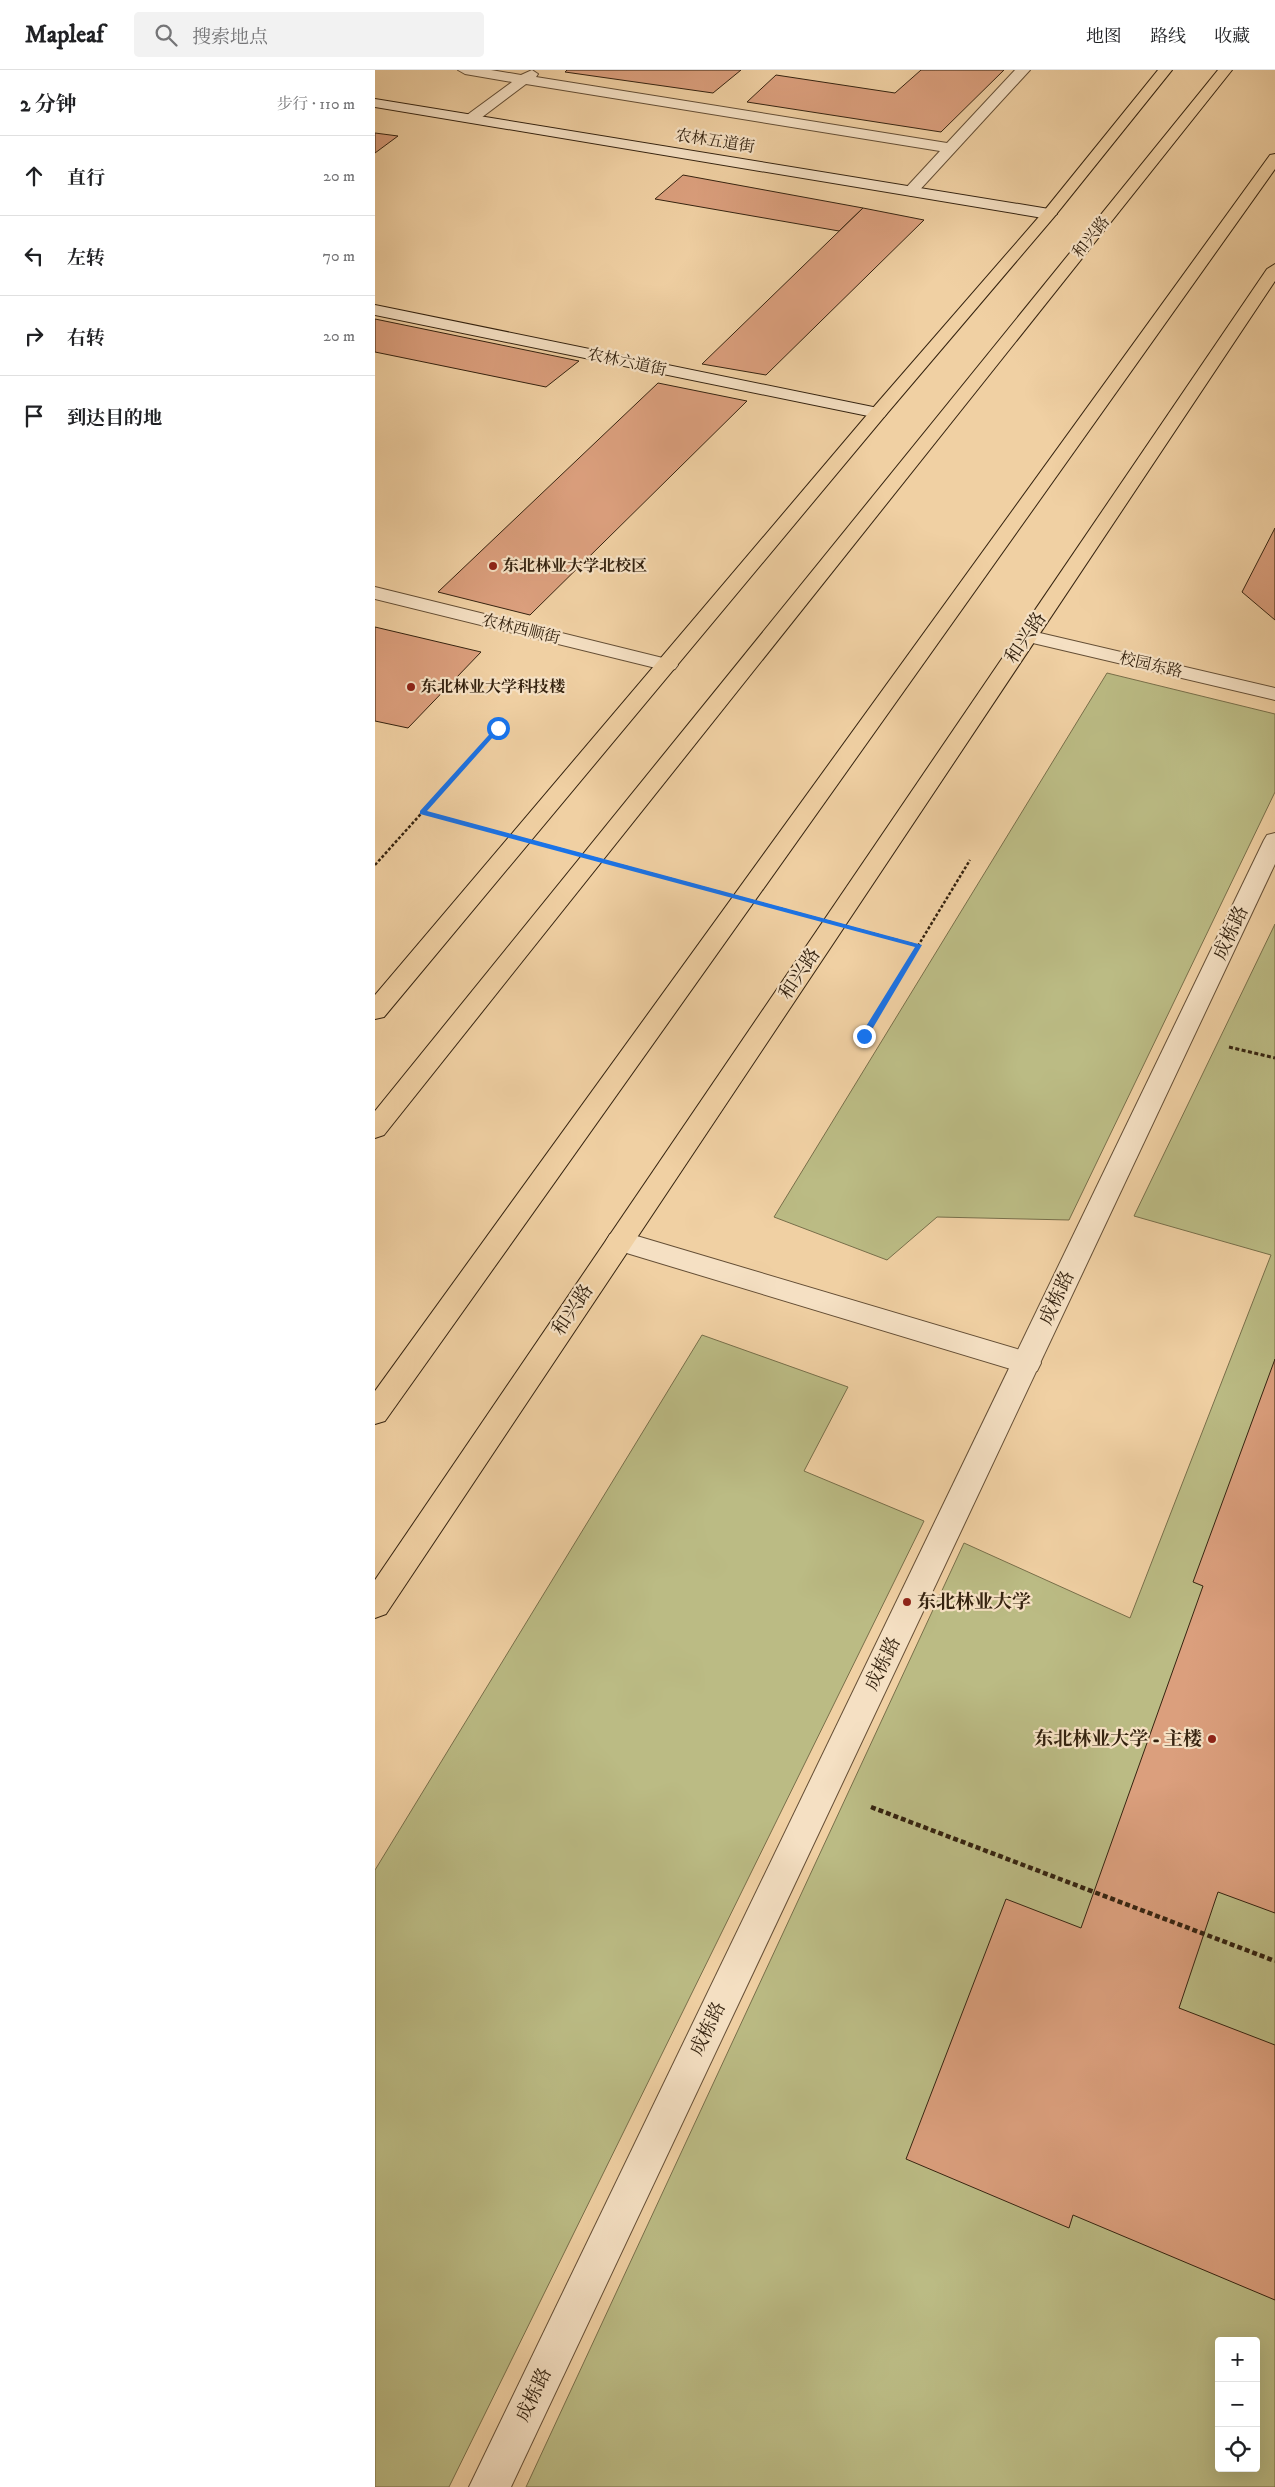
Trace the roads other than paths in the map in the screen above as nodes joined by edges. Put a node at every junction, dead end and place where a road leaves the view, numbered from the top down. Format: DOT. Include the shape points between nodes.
graph roads {
  1 [pos="465,70"];
  2 [pos="536,70"];
  3 [pos="1023,70"];
  4 [pos="1171,70"];
  5 [pos="1225,70"];
  6 [pos="1160,76"];
  7 [pos="524,79"];
  8 [pos="375,103"];
  9 [pos="472,118"];
  10 [pos="951,148"];
  11 [pos="1275,158"];
  12 [pos="911,191"];
  13 [pos="1049,214"];
  14 [pos="1275,269"];
  15 [pos="375,310"];
  16 [pos="878,413"];
  17 [pos="375,593"];
  18 [pos="1027,636"];
  19 [pos="668,665"];
  20 [pos="1275,694"];
  21 [pos="1275,840"];
  22 [pos="375,1011"];
  23 [pos="375,1129"];
  24 [pos="620,1241"];
  25 [pos="1027,1363"];
  26 [pos="375,1412"];
  27 [pos="375,1605"];
  28 [pos="490,2487"];
  1 -- 7 [label="street"];
  2 -- 7 [label="street"];
  3 -- 10 [label="street"];
  4 -- 6 [label="highway"];
  5 -- 23 [label="highway, 和兴路"];
  6 -- 13 [label="highway"];
  7 -- 9 [label="street"];
  7 -- 10 [label="street"];
  8 -- 9 [label="street, 农林五道街"];
  9 -- 12 [label="street, 农林五道街"];
  10 -- 12 [label="street"];
  11 -- 26 [label="highway"];
  12 -- 13 [label="street, 农林五道街"];
  13 -- 16 [label="highway"];
  14 -- 18 [label="highway, 和兴路"];
  15 -- 16 [label="street, 农林六道街"];
  16 -- 19 [label="highway"];
  17 -- 19 [label="street, 农林西顺街"];
  18 -- 20 [label="street, 校园东路"];
  18 -- 24 [label="highway, 和兴路"];
  19 -- 22 [label="highway"];
  21 -- 25 [label="street, 成栋路"];
  24 -- 25 [label="street"];
  24 -- 27 [label="highway, 和兴路"];
  25 -- 28 [label="street, 成栋路"];
}
